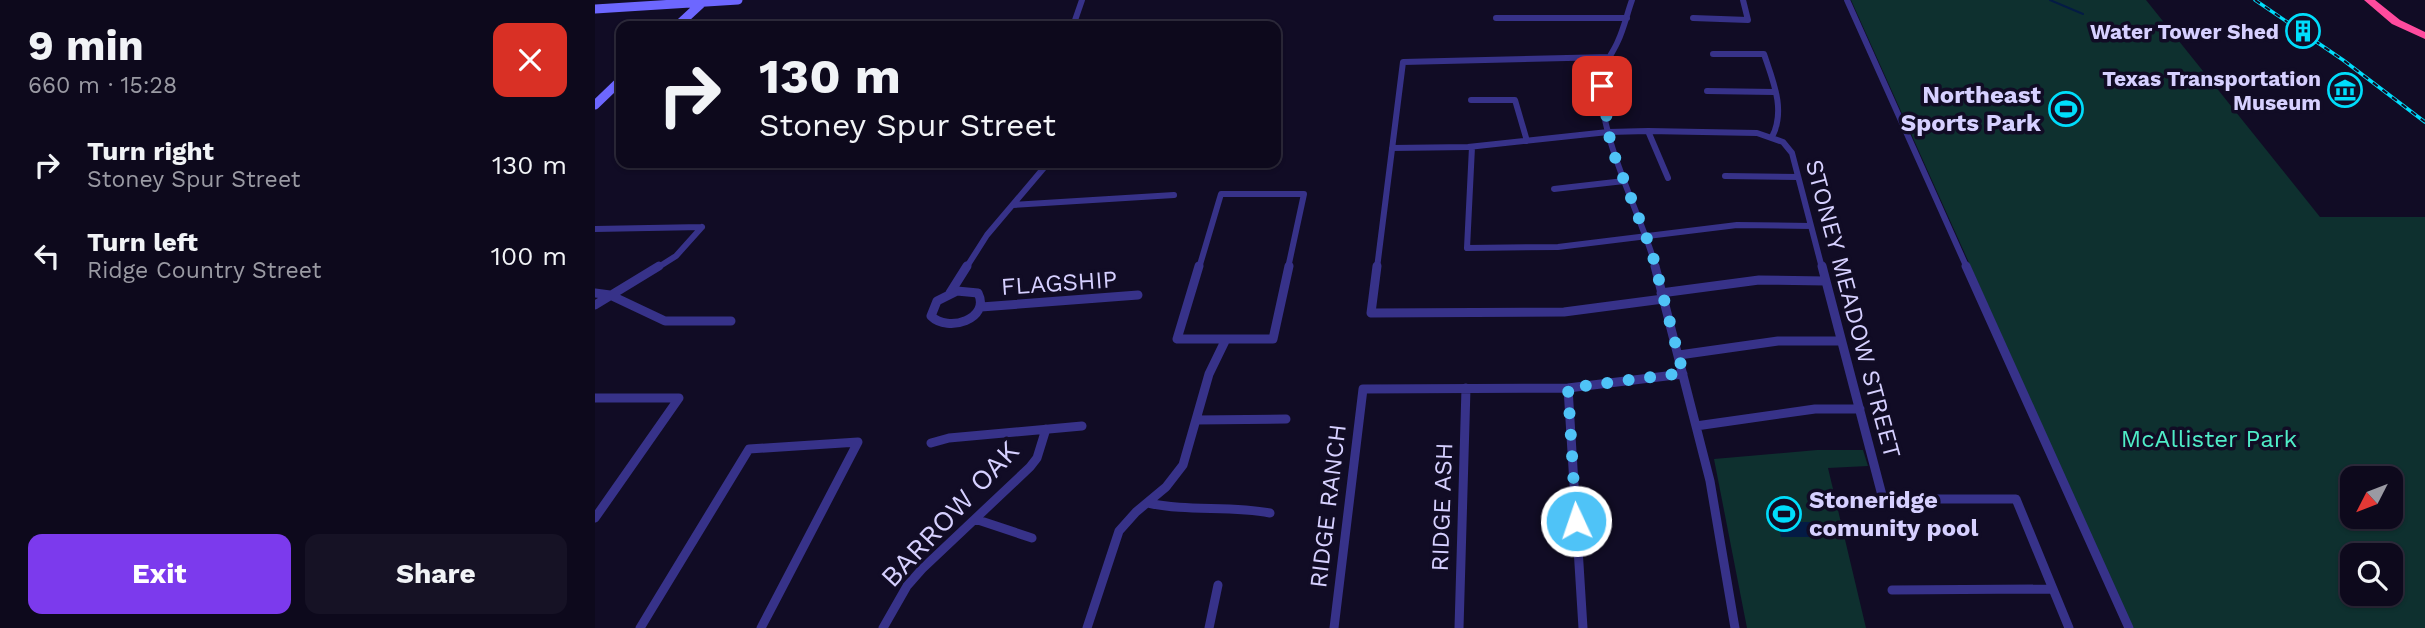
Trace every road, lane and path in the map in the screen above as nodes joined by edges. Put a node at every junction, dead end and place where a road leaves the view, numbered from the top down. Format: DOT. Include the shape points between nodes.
graph roads {
  1 [pos="738,0"];
  2 [pos="1081,0"];
  3 [pos="1632,0"];
  4 [pos="1743,0"];
  5 [pos="1847,0"];
  6 [pos="2369,0"];
  7 [pos="2378,0"];
  8 [pos="703,2"];
  9 [pos="595,9"];
  10 [pos="1496,18"];
  11 [pos="1627,18"];
  12 [pos="1693,18"];
  13 [pos="682,21"];
  14 [pos="1075,21"];
  15 [pos="2425,33"];
  16 [pos="1713,54"];
  17 [pos="1610,57"];
  18 [pos="616,85"];
  19 [pos="1707,91"];
  20 [pos="1775,92"];
  21 [pos="1471,100"];
  22 [pos="595,105"];
  23 [pos="1648,131"];
  24 [pos="1608,132"];
  25 [pos="1772,137"];
  26 [pos="1527,141"];
  27 [pos="1472,147"];
  28 [pos="1392,148"];
  29 [pos="1044,168"];
  30 [pos="1725,176"];
  31 [pos="1798,177"];
  32 [pos="1668,178"];
  33 [pos="1624,181"];
  34 [pos="1554,189"];
  35 [pos="1174,195"];
  36 [pos="1013,205"];
  37 [pos="1811,226"];
  38 [pos="595,229"];
  39 [pos="1647,236"];
  40 [pos="1825,281"];
  41 [pos="595,293"];
  42 [pos="950,293"];
  43 [pos="610,295"];
  44 [pos="1138,295"];
  45 [pos="1662,296"];
  46 [pos="595,304"];
  47 [pos="981,307"];
  48 [pos="731,321"];
  49 [pos="1226,339"];
  50 [pos="1841,341"];
  51 [pos="1679,355"];
  52 [pos="1683,373"];
  53 [pos="1466,388"];
  54 [pos="1568,388"];
  55 [pos="595,398"];
  56 [pos="1860,409"];
  57 [pos="1286,419"];
  58 [pos="1196,420"];
  59 [pos="1082,426"];
  60 [pos="1696,426"];
  61 [pos="1046,429"];
  62 [pos="931,443"];
  63 [pos="1148,503"];
  64 [pos="1270,513"];
  65 [pos="595,518"];
  66 [pos="975,519"];
  67 [pos="1032,538"];
  68 [pos="1218,584"];
  69 [pos="2053,589"];
  70 [pos="1892,590"];
  71 [pos="640,628"];
  72 [pos="761,628"];
  73 [pos="883,628"];
  74 [pos="1087,628"];
  75 [pos="1209,628"];
  76 [pos="1333,628"];
  77 [pos="1459,628"];
  78 [pos="1583,628"];
  79 [pos="1735,628"];
  80 [pos="2069,628"];
  81 [pos="2129,628"];
  1 -- 8 [label="main road"];
  2 -- 14 [label="street"];
  3 -- 11 [label="street"];
  4 -- 12 [label="street" via="1748,20"];
  5 -- 81 [label="street"];
  6 -- 15 [label="highway" via="2396,22"];
  7 -- 15 [label="highway"];
  8 -- 9 [label="main road"];
  8 -- 13 [label="main road"];
  10 -- 11 [label="street"];
  11 -- 17 [label="street"];
  16 -- 20 [label="street" via="1764,54"];
  17 -- 24 [label="street" via="1602,86"];
  17 -- 28 [label="street" via="1403,62"];
  18 -- 22 [label="main road"];
  19 -- 20 [label="street"];
  20 -- 25 [label="street" via="1781,122"];
  21 -- 26 [label="street" via="1515,100"];
  23 -- 24 [label="street"];
  23 -- 25 [label="street" via="1747,132"];
  23 -- 32 [label="street"];
  24 -- 26 [label="street"];
  24 -- 33 [label="street"];
  25 -- 31 [label="street, STONEY MEADOW STREET" via="1791,151"];
  26 -- 27 [label="street"];
  27 -- 28 [label="street"];
  27 -- 39 [label="street" via="1468,248 1547,248"];
  28 -- 45 [label="street" via="1371,313 1564,312"];
  29 -- 36 [label="street"];
  30 -- 31 [label="street"];
  31 -- 37 [label="street, STONEY MEADOW STREET"];
  33 -- 34 [label="street"];
  33 -- 39 [label="street"];
  35 -- 36 [label="street"];
  36 -- 42 [label="street" via="987,235"];
  37 -- 39 [label="street" via="1737,225"];
  37 -- 40 [label="street, STONEY MEADOW STREET"];
  38 -- 43 [label="street" via="702,227 676,256"];
  39 -- 45 [label="street"];
  40 -- 45 [label="street" via="1759,280"];
  40 -- 50 [label="street, STONEY MEADOW STREET"];
  41 -- 43 [label="street"];
  42 -- 47 [label="street, FLAGSHIP" via="978,293"];
  42 -- 47 [label="street, FLAGSHIP" via="931,311 937,323 966,321"];
  43 -- 46 [label="street"];
  43 -- 48 [label="street" via="665,321"];
  44 -- 47 [label="street, FLAGSHIP"];
  45 -- 51 [label="street"];
  49 -- 49 [label="street" via="1177,339 1220,194 1304,194 1273,339"];
  49 -- 58 [label="street" via="1209,374"];
  50 -- 51 [label="street" via="1778,341"];
  50 -- 56 [label="street, STONEY MEADOW STREET"];
  51 -- 52 [label="street"];
  52 -- 54 [label="street"];
  52 -- 60 [label="street"];
  53 -- 54 [label="street"];
  53 -- 76 [label="street, RIDGE RANCH" via="1363,389"];
  53 -- 77 [label="street, RIDGE ASH"];
  54 -- 78 [label="street"];
  55 -- 65 [label="street" via="679,398"];
  56 -- 60 [label="street" via="1815,409"];
  56 -- 69 [label="street, STONEY MEADOW STREET" via="1883,499 2016,499"];
  57 -- 58 [label="street"];
  58 -- 63 [label="street" via="1183,465"];
  59 -- 61 [label="street"];
  60 -- 79 [label="street"];
  61 -- 62 [label="street"];
  61 -- 66 [label="street, BARROW OAK" via="1030,467"];
  63 -- 64 [label="street" via="1177,509"];
  63 -- 74 [label="street" via="1119,531"];
  66 -- 67 [label="street"];
  66 -- 73 [label="street, BARROW OAK" via="907,586"];
  68 -- 75 [label="street"];
  69 -- 70 [label="street"];
  69 -- 80 [label="street"];
  71 -- 72 [label="street" via="749,449 858,442"];
}
